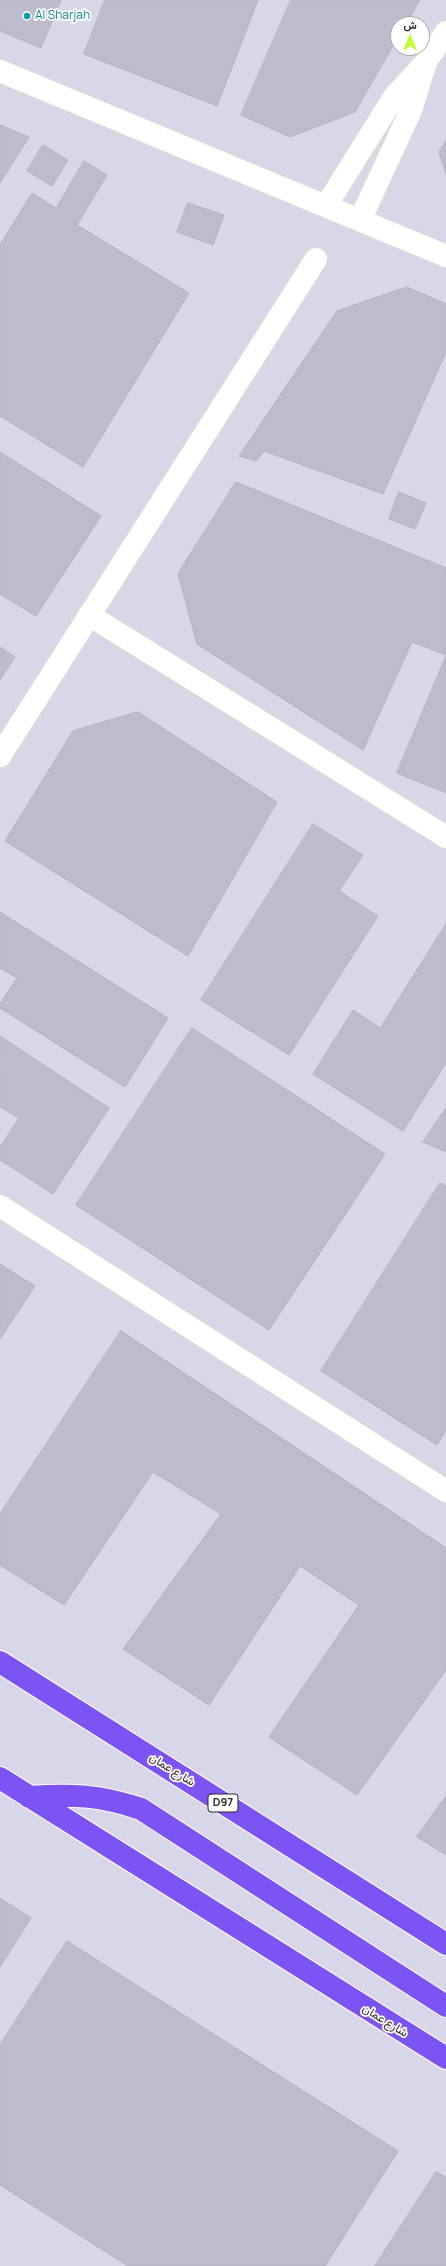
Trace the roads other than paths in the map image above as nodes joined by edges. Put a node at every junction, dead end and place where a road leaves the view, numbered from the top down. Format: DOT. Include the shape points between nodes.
graph roads {
  1 [pos="446,32"];
  2 [pos="426,62"];
  3 [pos="0,71"];
  4 [pos="326,206"];
  5 [pos="360,220"];
  6 [pos="446,256"];
  7 [pos="316,259"];
  8 [pos="89,615"];
  9 [pos="0,756"];
  10 [pos="446,837"];
  11 [pos="0,1206"];
  12 [pos="446,1491"];
  13 [pos="0,1662"];
  14 [pos="0,1778"];
  15 [pos="29,1797"];
  16 [pos="446,1944"];
  17 [pos="446,2006"];
  18 [pos="446,2058"];
  1 -- 2 [label="street"];
  2 -- 4 [label="street" via="394,97"];
  2 -- 5 [label="street" via="411,110"];
  3 -- 4 [label="street"];
  4 -- 5 [label="street"];
  5 -- 6 [label="street"];
  7 -- 8 [label="street"];
  8 -- 9 [label="street"];
  8 -- 10 [label="street"];
  11 -- 12 [label="street"];
  13 -- 16 [label="main road, شارع عمان / D97"];
  14 -- 15 [label="main road, شارع عمان"];
  15 -- 17 [label="main road" via="88,1796 114,1800 141,1809"];
  15 -- 18 [label="main road, شارع عمان"];
}
